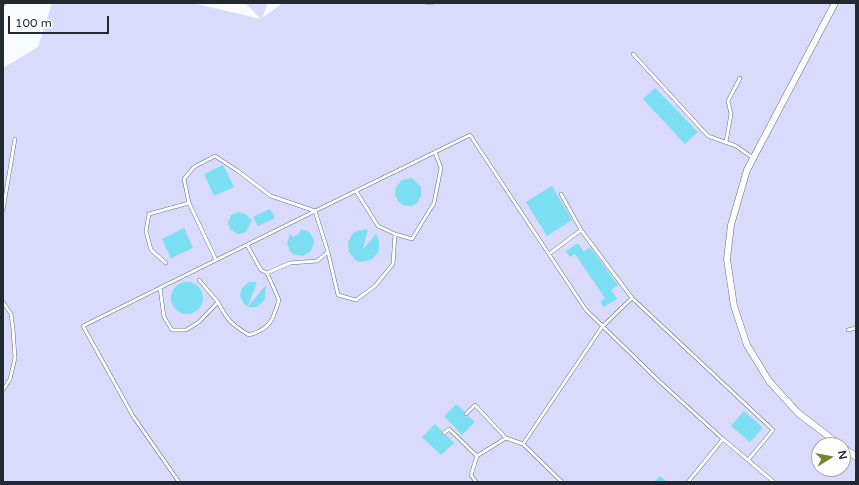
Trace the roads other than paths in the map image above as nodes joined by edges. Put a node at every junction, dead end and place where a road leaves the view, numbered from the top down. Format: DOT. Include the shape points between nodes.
graph roads {
  1 [pos="428,3"];
  2 [pos="432,3"];
  3 [pos="835,3"];
  4 [pos="633,54"];
  5 [pos="740,78"];
  6 [pos="15,139"];
  7 [pos="726,142"];
  8 [pos="435,152"];
  9 [pos="754,158"];
  10 [pos="356,192"];
  11 [pos="561,194"];
  12 [pos="189,203"];
  13 [pos="3,210"];
  14 [pos="315,210"];
  15 [pos="581,230"];
  16 [pos="395,234"];
  17 [pos="247,245"];
  18 [pos="328,252"];
  19 [pos="549,254"];
  20 [pos="216,260"];
  21 [pos="166,263"];
  22 [pos="267,274"];
  23 [pos="199,280"];
  24 [pos="160,288"];
  25 [pos="632,298"];
  26 [pos="3,302"];
  27 [pos="218,302"];
  28 [pos="602,327"];
  29 [pos="856,328"];
  30 [pos="848,330"];
  31 [pos="3,390"];
  32 [pos="466,414"];
  33 [pos="444,433"];
  34 [pos="830,437"];
  35 [pos="506,438"];
  36 [pos="723,439"];
  37 [pos="522,444"];
  38 [pos="478,456"];
  39 [pos="748,460"];
  40 [pos="179,482"];
  41 [pos="476,482"];
  42 [pos="562,482"];
  43 [pos="688,482"];
  44 [pos="774,482"];
  1 -- 2 [label="lane"];
  3 -- 9 [label="street"];
  4 -- 7 [label="lane" via="708,136"];
  5 -- 7 [label="lane" via="728,101 731,114"];
  6 -- 13 [label="lane"];
  7 -- 9 [label="lane"];
  8 -- 10 [label="lane"];
  8 -- 16 [label="lane" via="441,168 434,203 412,239"];
  8 -- 19 [label="lane" via="470,136"];
  9 -- 34 [label="street" via="747,170 731,225 727,259 734,306 746,345 769,381 798,413"];
  10 -- 14 [label="lane"];
  10 -- 16 [label="lane" via="378,226"];
  11 -- 15 [label="lane"];
  12 -- 14 [label="lane" via="184,179 194,167 215,156 272,196"];
  12 -- 20 [label="lane"];
  12 -- 21 [label="lane" via="149,214 146,231 150,250"];
  14 -- 17 [label="lane"];
  14 -- 18 [label="lane"];
  15 -- 19 [label="lane"];
  15 -- 25 [label="lane"];
  16 -- 18 [label="lane" via="393,264 375,286 356,300 338,295"];
  17 -- 20 [label="lane"];
  17 -- 22 [label="lane" via="261,270"];
  18 -- 22 [label="lane" via="317,262 290,263"];
  19 -- 28 [label="lane" via="586,310"];
  20 -- 24 [label="lane"];
  22 -- 27 [label="lane" via="279,300 273,319 261,332 250,335 238,328 226,319"];
  23 -- 27 [label="lane"];
  24 -- 27 [label="lane" via="164,316 172,330 186,330 199,322"];
  24 -- 40 [label="lane" via="83,326 133,416"];
  25 -- 28 [label="lane"];
  25 -- 39 [label="lane" via="773,430"];
  26 -- 31 [label="lane" via="10,314 16,358 10,379"];
  28 -- 36 [label="lane"];
  28 -- 37 [label="lane"];
  29 -- 30 [label="lane"];
  32 -- 35 [label="lane" via="475,405"];
  33 -- 38 [label="lane" via="449,429"];
  35 -- 37 [label="lane"];
  35 -- 38 [label="lane"];
  36 -- 39 [label="lane"];
  36 -- 43 [label="lane"];
  37 -- 42 [label="lane"];
  38 -- 41 [label="lane" via="471,475"];
  39 -- 44 [label="lane"];
}
